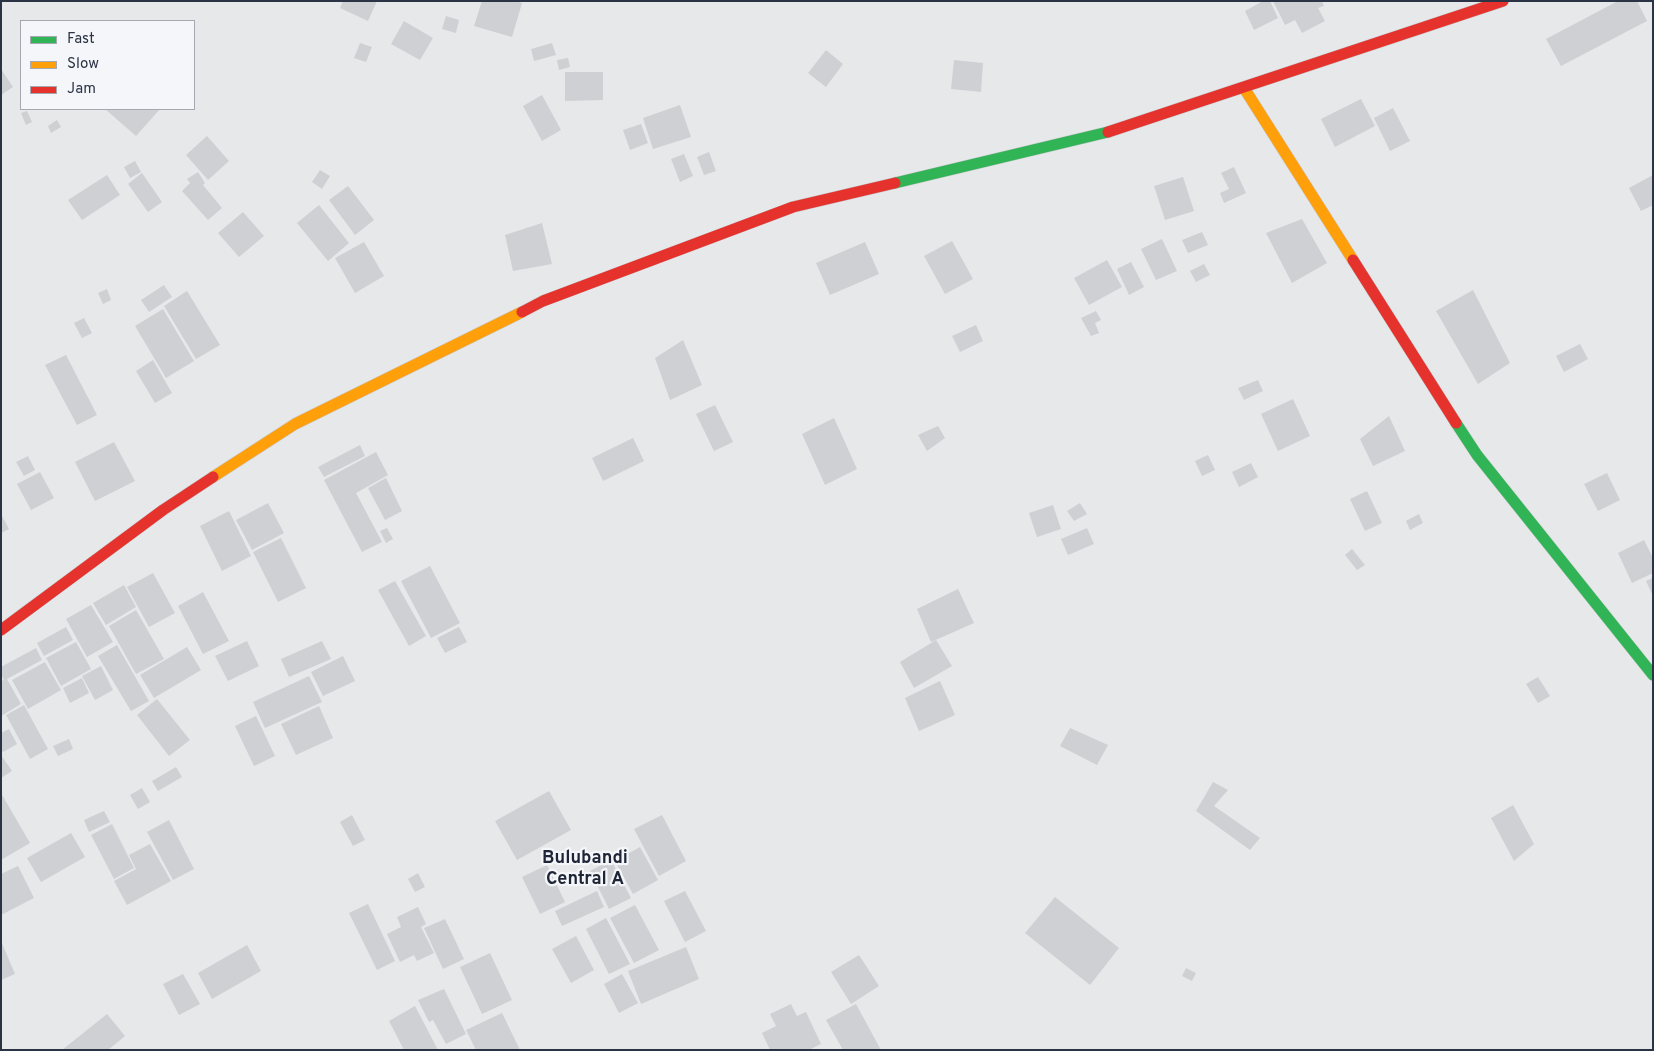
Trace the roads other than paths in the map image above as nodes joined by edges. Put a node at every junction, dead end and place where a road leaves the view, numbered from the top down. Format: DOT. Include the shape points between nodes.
graph roads {
  1 [pos="1503,1"];
  2 [pos="1244,88"];
  3 [pos="1,630"];
  4 [pos="1653,676"];
  1 -- 2 [label="street"];
  2 -- 3 [label="street" via="1118,130 794,208 543,301 295,424 163,510"];
  2 -- 4 [label="street" via="1476,455"];
}
